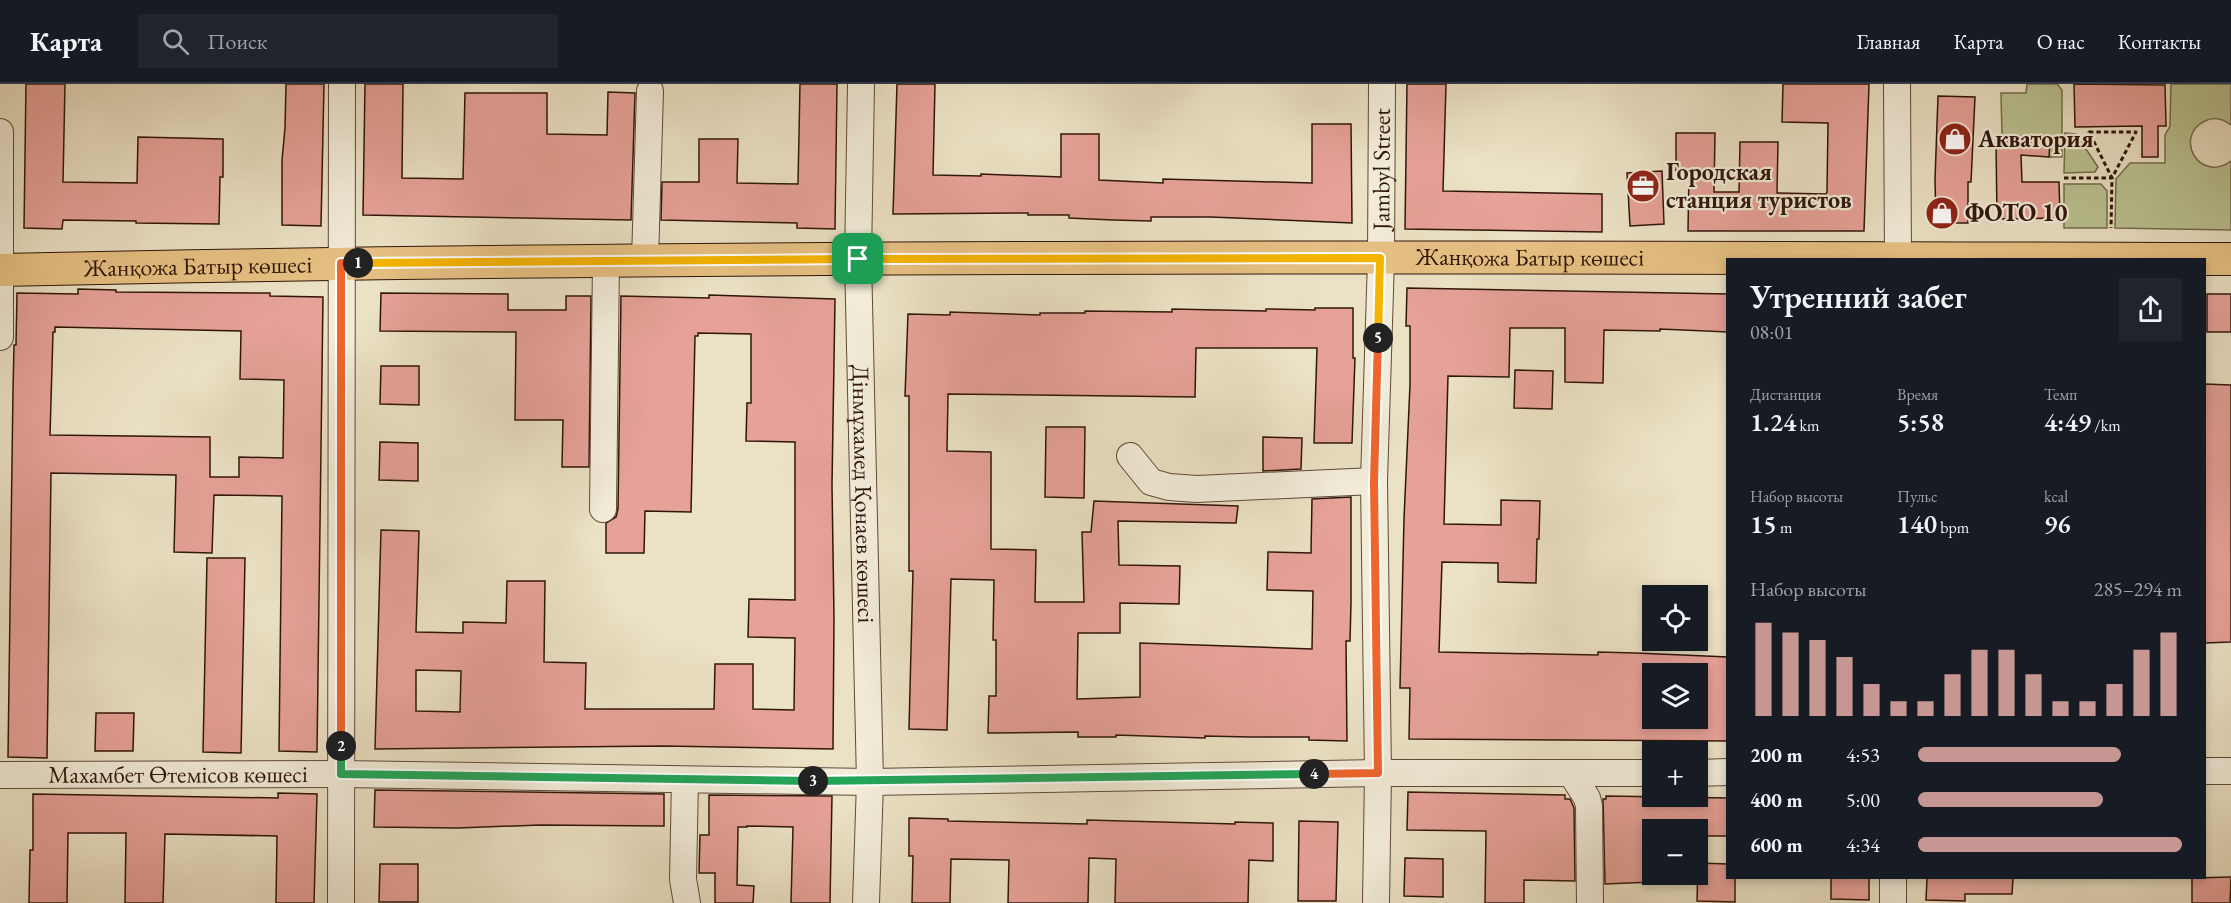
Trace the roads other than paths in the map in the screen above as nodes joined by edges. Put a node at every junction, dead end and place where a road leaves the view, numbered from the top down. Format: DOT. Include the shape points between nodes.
graph roads {
  1 [pos="342,84"];
  2 [pos="861,84"];
  3 [pos="1382,84"];
  4 [pos="1896,84"];
  5 [pos="650,91"];
  6 [pos="0,132"];
  7 [pos="1380,258"];
  8 [pos="1898,258"];
  9 [pos="858,259"];
  10 [pos="1726,259"];
  11 [pos="2206,259"];
  12 [pos="2231,259"];
  13 [pos="606,261"];
  14 [pos="645,261"];
  15 [pos="341,263"];
  16 [pos="0,270"];
  17 [pos="0,337"];
  18 [pos="1130,456"];
  19 [pos="1374,482"];
  20 [pos="603,509"];
  21 [pos="2206,771"];
  22 [pos="2231,771"];
  23 [pos="1708,772"];
  24 [pos="1726,772"];
  25 [pos="1378,773"];
  26 [pos="1571,773"];
  27 [pos="1642,773"];
  28 [pos="341,774"];
  29 [pos="0,776"];
  30 [pos="685,780"];
  31 [pos="870,782"];
  32 [pos="1893,879"];
  33 [pos="341,903"];
  34 [pos="687,903"];
  35 [pos="866,903"];
  36 [pos="1376,903"];
  37 [pos="1590,903"];
  38 [pos="1893,903"];
  1 -- 15 [label="street"];
  2 -- 9 [label="street, Дінмұхамед Қонаев көшесі"];
  3 -- 7 [label="street, Jambyl Street"];
  4 -- 8 [label="street"];
  5 -- 14 [label="street"];
  6 -- 16 [label="street"];
  7 -- 9 [label="main road, Жанқожа Батыр көшесі"];
  7 -- 10 [label="main road, Жанқожа Батыр көшесі"];
  7 -- 19 [label="street, Jambyl Street"];
  9 -- 14 [label="main road, Жанқожа Батыр көшесі"];
  9 -- 31 [label="street, Дінмұхамед Қонаев көшесі"];
  11 -- 12 [label="main road, Жанқожа Батыр көшесі"];
  13 -- 14 [label="main road, Жанқожа Батыр көшесі"];
  13 -- 15 [label="main road, Жанқожа Батыр көшесі"];
  13 -- 20 [label="street"];
  15 -- 16 [label="main road, Жанқожа Батыр көшесі"];
  15 -- 28 [label="street"];
  16 -- 17 [label="street"];
  18 -- 19 [label="street" via="1151,482 1168,487"];
  19 -- 25 [label="street, Jambyl Street"];
  21 -- 22 [label="street"];
  23 -- 24 [label="street"];
  25 -- 26 [label="street, Махамбет Өтемісов көшесі"];
  25 -- 31 [label="street, Махамбет Өтемісов көшесі"];
  25 -- 36 [label="street, Jambyl Street"];
  26 -- 27 [label="street, Махамбет Өтемісов көшесі"];
  26 -- 37 [label="street" via="1589,806"];
  28 -- 29 [label="street, Махамбет Өтемісов көшесі"];
  28 -- 30 [label="street, Махамбет Өтемісов көшесі"];
  28 -- 33 [label="street"];
  30 -- 31 [label="street, Махамбет Өтемісов көшесі"];
  30 -- 34 [label="street" via="683,879"];
  31 -- 35 [label="street, Дінмұхамед Қонаев көшесі"];
  32 -- 38 [label="street"];
}
